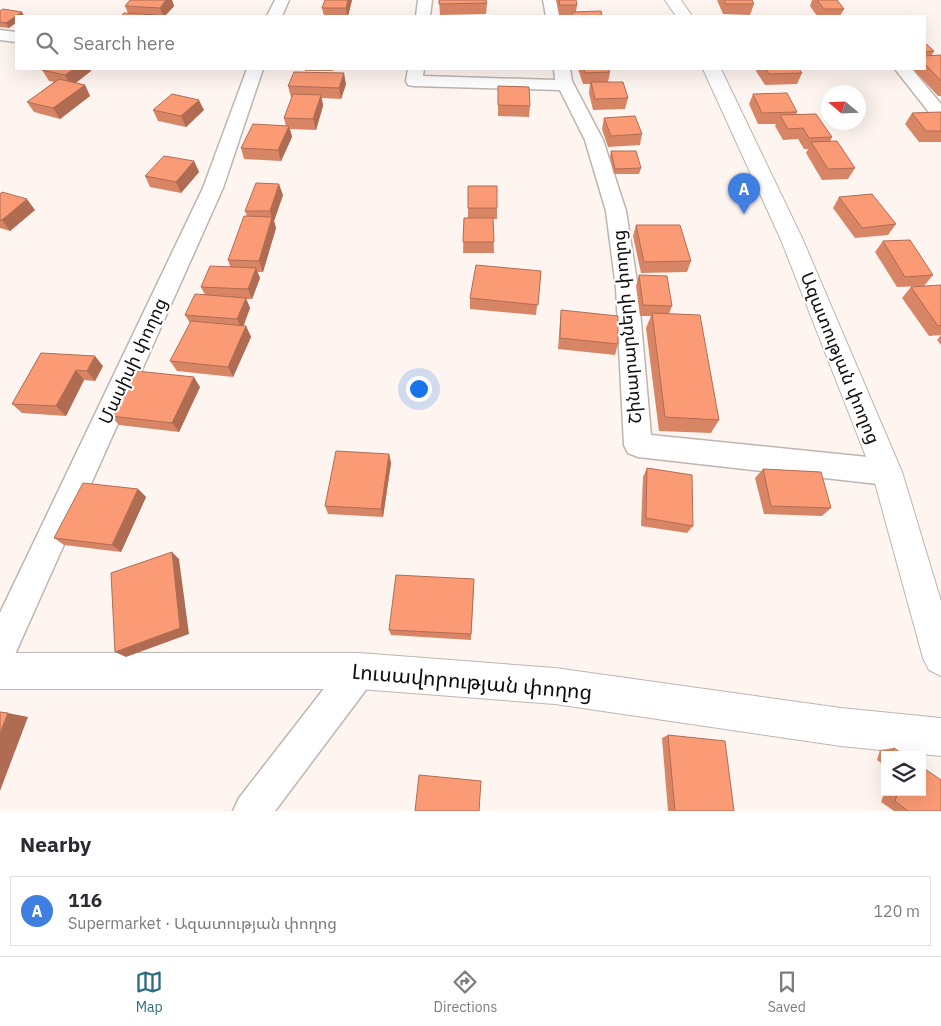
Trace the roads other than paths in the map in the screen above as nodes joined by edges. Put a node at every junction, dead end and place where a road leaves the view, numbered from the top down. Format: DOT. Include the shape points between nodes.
graph roads {
  1 [pos="282,0"];
  2 [pos="425,0"];
  3 [pos="550,0"];
  4 [pos="673,0"];
  5 [pos="275,15"];
  6 [pos="423,15"];
  7 [pos="553,15"];
  8 [pos="683,15"];
  9 [pos="0,34"];
  10 [pos="15,37"];
  11 [pos="248,70"];
  12 [pos="416,70"];
  13 [pos="712,70"];
  14 [pos="904,70"];
  15 [pos="564,77"];
  16 [pos="941,116"];
  17 [pos="887,472"];
  18 [pos="0,649"];
  19 [pos="941,658"];
  20 [pos="0,671"];
  21 [pos="359,671"];
  22 [pos="941,737"];
  23 [pos="252,811"];
  1 -- 5 [label="street"];
  2 -- 6 [label="street"];
  3 -- 7 [label="street"];
  4 -- 8 [label="street"];
  9 -- 10 [label="street"];
  11 -- 18 [label="street, Մասիսի փողոց" via="212,188"];
  12 -- 15 [label="street" via="414,81"];
  13 -- 17 [label="street, Ազատության փողոց" via="792,240"];
  14 -- 16 [label="street"];
  15 -- 17 [label="street, Շինարարների փողոց" via="594,140 616,211 627,288 638,445"];
  17 -- 19 [label="street, Ազատության փողոց"];
  20 -- 21 [label="street, Լուսավորության փողոց"];
  21 -- 22 [label="street, Լուսավորության փողոց" via="555,686 841,727"];
  21 -- 23 [label="street"];
}
